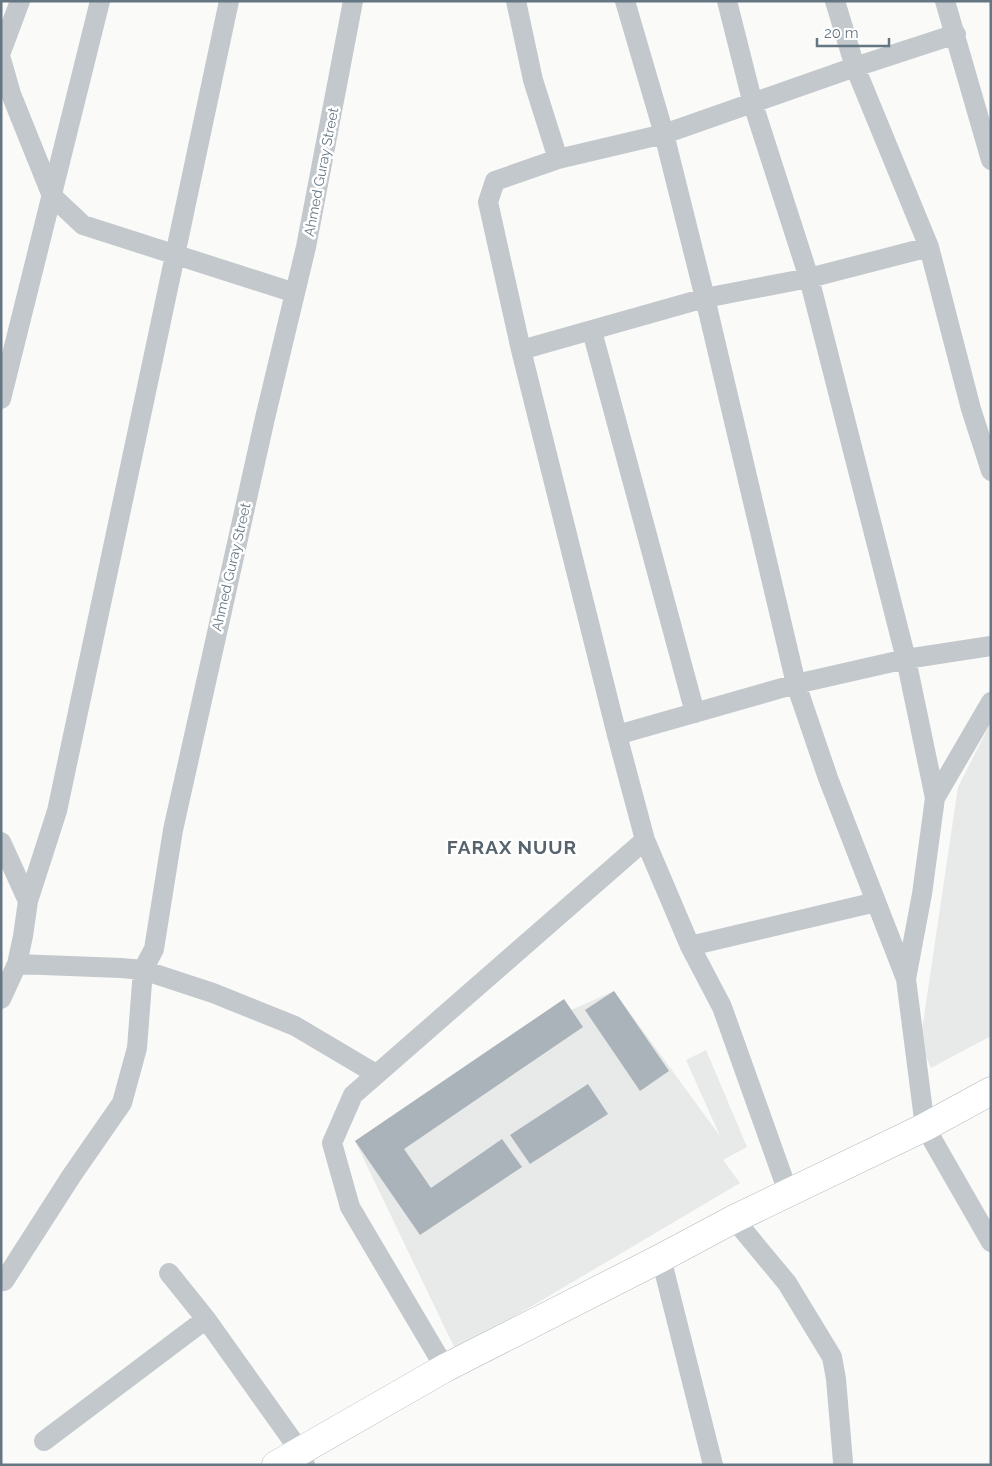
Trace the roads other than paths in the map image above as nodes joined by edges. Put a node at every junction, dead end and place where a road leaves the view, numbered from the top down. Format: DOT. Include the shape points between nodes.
graph roads {
  1 [pos="20,1"];
  2 [pos="100,1"];
  3 [pos="229,1"];
  4 [pos="353,1"];
  5 [pos="516,1"];
  6 [pos="625,1"];
  7 [pos="726,1"];
  8 [pos="835,1"];
  9 [pos="945,1"];
  10 [pos="956,34"];
  11 [pos="1,52"];
  12 [pos="1,60"];
  13 [pos="856,67"];
  14 [pos="753,104"];
  15 [pos="664,134"];
  16 [pos="558,159"];
  17 [pos="991,160"];
  18 [pos="52,196"];
  19 [pos="929,247"];
  20 [pos="175,256"];
  21 [pos="809,278"];
  22 [pos="295,293"];
  23 [pos="705,298"];
  24 [pos="592,331"];
  25 [pos="521,350"];
  26 [pos="1,399"];
  27 [pos="991,471"];
  28 [pos="991,646"];
  29 [pos="906,658"];
  30 [pos="796,684"];
  31 [pos="991,702"];
  32 [pos="695,713"];
  33 [pos="617,735"];
  34 [pos="935,798"];
  35 [pos="645,840"];
  36 [pos="1,842"];
  37 [pos="28,902"];
  38 [pos="876,902"];
  39 [pos="690,946"];
  40 [pos="17,964"];
  41 [pos="143,970"];
  42 [pos="906,979"];
  43 [pos="1,999"];
  44 [pos="376,1074"];
  45 [pos="991,1091"];
  46 [pos="925,1127"];
  47 [pos="788,1192"];
  48 [pos="734,1219"];
  49 [pos="991,1242"];
  50 [pos="661,1258"];
  51 [pos="169,1273"];
  52 [pos="4,1281"];
  53 [pos="206,1319"];
  54 [pos="445,1368"];
  55 [pos="44,1441"];
  56 [pos="302,1458"];
  57 [pos="843,1462"];
  58 [pos="276,1465"];
  59 [pos="713,1465"];
  1 -- 11 [label="street"];
  2 -- 18 [label="street"];
  3 -- 20 [label="street"];
  4 -- 22 [label="street, Ahmed Guray Street"];
  5 -- 16 [label="street" via="533,80"];
  6 -- 15 [label="street"];
  7 -- 14 [label="street"];
  8 -- 13 [label="street"];
  9 -- 10 [label="street"];
  10 -- 13 [label="street"];
  10 -- 17 [label="street"];
  12 -- 18 [label="street"];
  13 -- 14 [label="street"];
  13 -- 19 [label="street"];
  14 -- 15 [label="street"];
  14 -- 21 [label="street"];
  15 -- 16 [label="street"];
  15 -- 23 [label="street"];
  16 -- 25 [label="street" via="495,181 488,202"];
  18 -- 20 [label="street" via="83,225"];
  18 -- 26 [label="street"];
  19 -- 21 [label="street"];
  19 -- 27 [label="street" via="971,409"];
  20 -- 22 [label="street"];
  20 -- 37 [label="street" via="57,811"];
  21 -- 23 [label="street"];
  21 -- 29 [label="street"];
  22 -- 41 [label="street, Ahmed Guray Street" via="172,830 154,949"];
  23 -- 24 [label="street"];
  23 -- 30 [label="street"];
  24 -- 25 [label="street"];
  24 -- 32 [label="street"];
  25 -- 33 [label="street"];
  28 -- 29 [label="street"];
  29 -- 30 [label="street"];
  29 -- 34 [label="street"];
  30 -- 32 [label="street"];
  30 -- 38 [label="street"];
  31 -- 34 [label="street"];
  32 -- 33 [label="street"];
  33 -- 35 [label="street"];
  34 -- 42 [label="street"];
  35 -- 39 [label="street"];
  35 -- 44 [label="street"];
  36 -- 37 [label="street"];
  37 -- 40 [label="street"];
  38 -- 39 [label="street"];
  38 -- 42 [label="street"];
  39 -- 47 [label="street" via="722,1006"];
  40 -- 41 [label="street"];
  40 -- 43 [label="street"];
  41 -- 44 [label="street" via="213,993 295,1026"];
  41 -- 52 [label="street" via="137,1048 122,1103"];
  42 -- 46 [label="street"];
  44 -- 54 [label="street" via="353,1095 332,1143 350,1208"];
  45 -- 46 [label="main road"];
  46 -- 47 [label="main road"];
  46 -- 49 [label="street"];
  47 -- 48 [label="main road"];
  48 -- 50 [label="main road"];
  48 -- 57 [label="street" via="787,1283 832,1357"];
  50 -- 54 [label="main road"];
  50 -- 59 [label="street"];
  51 -- 53 [label="street"];
  53 -- 55 [label="street"];
  53 -- 56 [label="street"];
  54 -- 56 [label="main road"];
  56 -- 58 [label="main road"];
}
